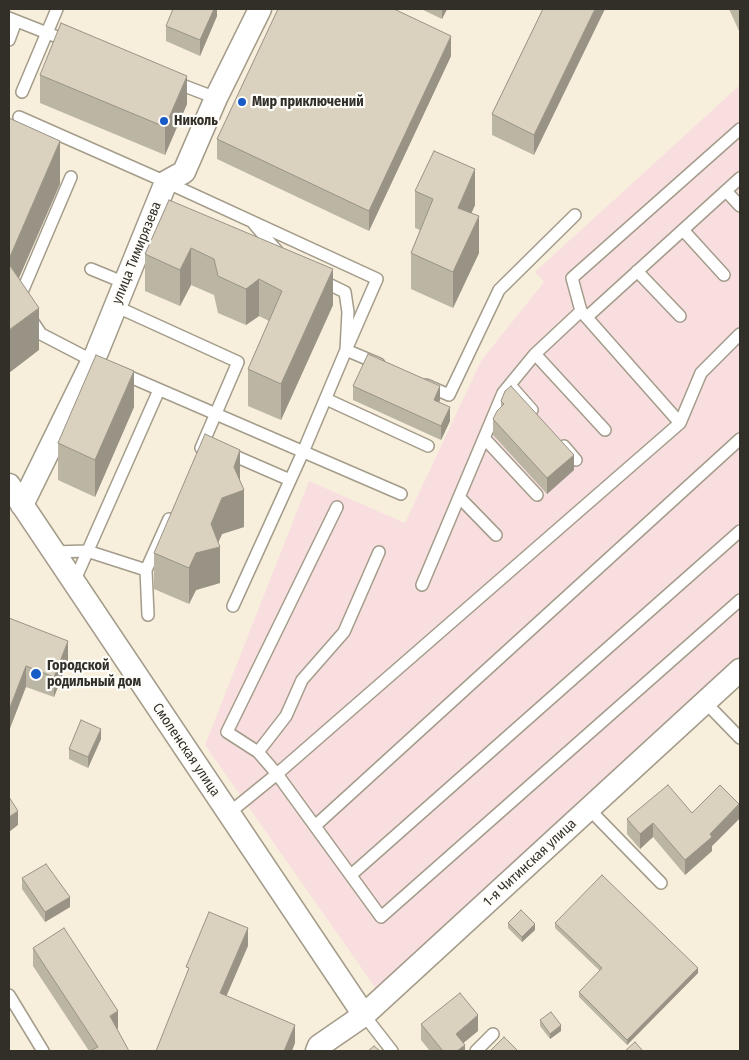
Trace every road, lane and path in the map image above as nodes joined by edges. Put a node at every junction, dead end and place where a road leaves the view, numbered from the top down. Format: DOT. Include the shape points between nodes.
graph roads {
  1 [pos="57,9"];
  2 [pos="260,9"];
  3 [pos="13,20"];
  4 [pos="46,33"];
  5 [pos="9,40"];
  6 [pos="82,47"];
  7 [pos="162,77"];
  8 [pos="22,92"];
  9 [pos="216,98"];
  10 [pos="19,117"];
  11 [pos="740,129"];
  12 [pos="72,176"];
  13 [pos="740,178"];
  14 [pos="166,182"];
  15 [pos="726,191"];
  16 [pos="740,206"];
  17 [pos="574,215"];
  18 [pos="252,221"];
  19 [pos="683,230"];
  20 [pos="290,262"];
  21 [pos="91,269"];
  22 [pos="637,271"];
  23 [pos="724,275"];
  24 [pos="312,277"];
  25 [pos="125,283"];
  26 [pos="115,306"];
  27 [pos="584,314"];
  28 [pos="680,316"];
  29 [pos="740,334"];
  30 [pos="346,350"];
  31 [pos="535,354"];
  32 [pos="93,361"];
  33 [pos="389,369"];
  34 [pos="415,380"];
  35 [pos="510,384"];
  36 [pos="158,390"];
  37 [pos="326,399"];
  38 [pos="215,415"];
  39 [pos="540,419"];
  40 [pos="680,423"];
  41 [pos="605,430"];
  42 [pos="484,438"];
  43 [pos="740,439"];
  44 [pos="558,440"];
  45 [pos="212,446"];
  46 [pos="428,446"];
  47 [pos="303,452"];
  48 [pos="196,460"];
  49 [pos="576,460"];
  50 [pos="290,480"];
  51 [pos="9,485"];
  52 [pos="401,494"];
  53 [pos="537,495"];
  54 [pos="459,496"];
  55 [pos="22,505"];
  56 [pos="175,506"];
  57 [pos="337,507"];
  58 [pos="740,531"];
  59 [pos="496,535"];
  60 [pos="87,551"];
  61 [pos="54,552"];
  62 [pos="379,552"];
  63 [pos="146,570"];
  64 [pos="74,582"];
  65 [pos="422,585"];
  66 [pos="740,600"];
  67 [pos="233,606"];
  68 [pos="148,615"];
  69 [pos="740,670"];
  70 [pos="705,702"];
  71 [pos="740,738"];
  72 [pos="258,752"];
  73 [pos="277,774"];
  74 [pos="589,808"];
  75 [pos="229,813"];
  76 [pos="315,826"];
  77 [pos="352,875"];
  78 [pos="661,883"];
  79 [pos="9,995"];
  80 [pos="364,1015"];
  81 [pos="493,1034"];
  82 [pos="42,1051"];
  83 [pos="317,1051"];
  84 [pos="392,1051"];
  85 [pos="476,1051"];
  1 -- 4 [label="lane"];
  2 -- 9 [label="street"];
  3 -- 4 [label="lane"];
  3 -- 5 [label="lane"];
  4 -- 6 [label="lane"];
  4 -- 8 [label="lane"];
  7 -- 9 [label="lane"];
  9 -- 14 [label="street" via="184,172"];
  10 -- 14 [label="lane"];
  11 -- 27 [label="lane" via="572,278"];
  12 -- 32 [label="lane" via="18,301 41,334"];
  13 -- 15 [label="lane"];
  14 -- 18 [label="lane"];
  14 -- 25 [label="street, улица Тимирязева"];
  15 -- 16 [label="lane"];
  15 -- 19 [label="lane"];
  17 -- 34 [label="lane" via="499,290 449,395"];
  18 -- 20 [label="lane" via="275,250"];
  18 -- 30 [label="lane" via="378,279"];
  19 -- 22 [label="lane"];
  19 -- 23 [label="lane"];
  21 -- 25 [label="lane"];
  22 -- 27 [label="lane"];
  22 -- 28 [label="lane"];
  24 -- 30 [label="lane" via="345,292 348,312"];
  25 -- 26 [label="street, улица Тимирязева"];
  26 -- 32 [label="street, улица Тимирязева"];
  26 -- 38 [label="lane" via="238,362"];
  27 -- 31 [label="lane"];
  27 -- 40 [label="lane"];
  29 -- 40 [label="lane" via="701,373"];
  30 -- 33 [label="lane"];
  30 -- 37 [label="lane"];
  31 -- 35 [label="lane"];
  31 -- 41 [label="lane"];
  32 -- 36 [label="lane"];
  32 -- 55 [label="street, улица Тимирязева"];
  35 -- 39 [label="lane"];
  35 -- 42 [label="lane"];
  36 -- 38 [label="lane"];
  36 -- 60 [label="lane"];
  37 -- 46 [label="lane"];
  37 -- 47 [label="lane"];
  38 -- 45 [label="lane"];
  38 -- 47 [label="lane"];
  40 -- 73 [label="lane"];
  42 -- 53 [label="lane"];
  42 -- 54 [label="lane"];
  43 -- 76 [label="lane"];
  44 -- 49 [label="lane"];
  45 -- 48 [label="lane"];
  45 -- 50 [label="lane"];
  47 -- 50 [label="lane"];
  47 -- 52 [label="lane"];
  50 -- 67 [label="lane"];
  51 -- 55 [label="street, Смоленская улица"];
  54 -- 59 [label="lane"];
  54 -- 65 [label="lane"];
  55 -- 61 [label="street, Смоленская улица"];
  56 -- 63 [label="lane"];
  57 -- 72 [label="lane" via="226,732"];
  58 -- 77 [label="lane"];
  60 -- 61 [label="lane"];
  60 -- 63 [label="lane"];
  60 -- 64 [label="lane"];
  61 -- 64 [label="street, Смоленская улица"];
  62 -- 72 [label="lane" via="344,632 302,680 286,716"];
  63 -- 68 [label="lane"];
  64 -- 75 [label="street, Смоленская улица"];
  66 -- 77 [label="lane" via="381,917"];
  69 -- 70 [label="street, 1-я Читинская улица"];
  70 -- 71 [label="lane"];
  70 -- 74 [label="street, 1-я Читинская улица"];
  72 -- 73 [label="lane"];
  73 -- 75 [label="lane"];
  73 -- 76 [label="lane"];
  74 -- 78 [label="lane"];
  74 -- 80 [label="street, 1-я Читинская улица"];
  75 -- 80 [label="street, Смоленская улица"];
  76 -- 77 [label="lane"];
  79 -- 82 [label="lane"];
  80 -- 83 [label="street, 1-я Читинская улица" via="319,1046"];
  80 -- 84 [label="lane"];
  81 -- 85 [label="lane"];
}
